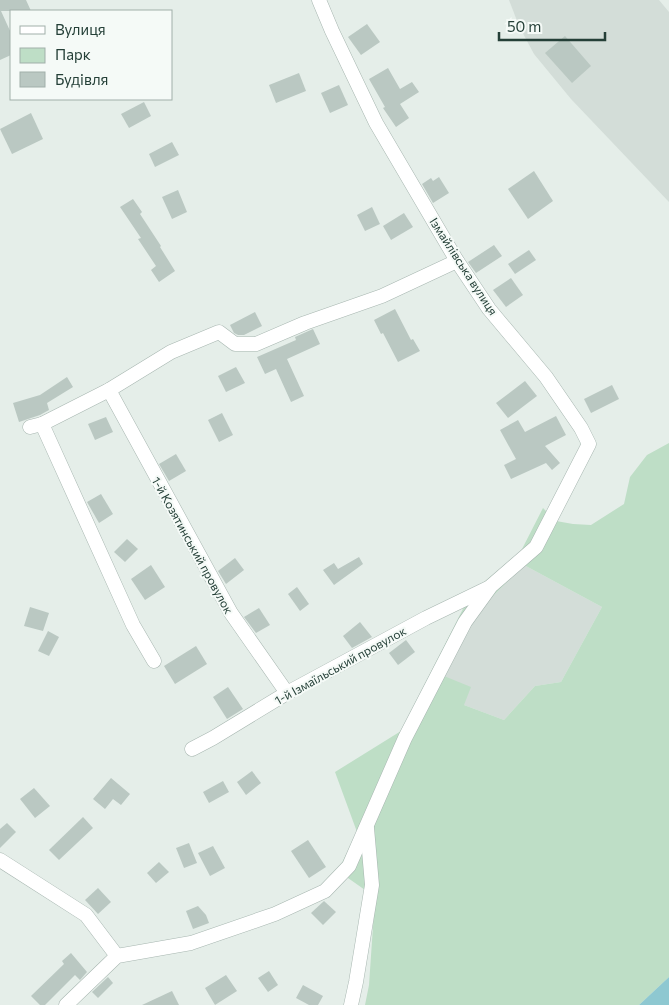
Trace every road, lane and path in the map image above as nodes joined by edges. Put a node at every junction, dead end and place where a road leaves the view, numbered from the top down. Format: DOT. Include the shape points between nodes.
graph roads {
  1 [pos="319,0"];
  2 [pos="457,261"];
  3 [pos="109,390"];
  4 [pos="491,586"];
  5 [pos="154,661"];
  6 [pos="287,693"];
  7 [pos="192,749"];
  8 [pos="367,827"];
  9 [pos="0,860"];
  10 [pos="117,956"];
  11 [pos="66,1005"];
  12 [pos="351,1005"];
  1 -- 2 [label="street, Ізмайлівська вулиця" via="376,122"];
  2 -- 3 [label="street" via="382,296 256,344 235,344 219,332 171,352"];
  2 -- 4 [label="street, Ізмайлівська вулиця" via="489,309 546,377 589,444 536,547"];
  3 -- 5 [label="street" via="36,426"];
  3 -- 6 [label="street, 1-й Козятинський провулок" via="231,613"];
  4 -- 6 [label="street, 1-й Ізмаїльський провулок"];
  4 -- 8 [label="street" via="460,631 405,738"];
  6 -- 7 [label="street, 1-й Ізмаїльський провулок"];
  8 -- 10 [label="street" via="350,866 326,891 275,914 191,943"];
  8 -- 12 [label="street" via="372,886"];
  9 -- 10 [label="street" via="86,915"];
  10 -- 11 [label="street"];
}
